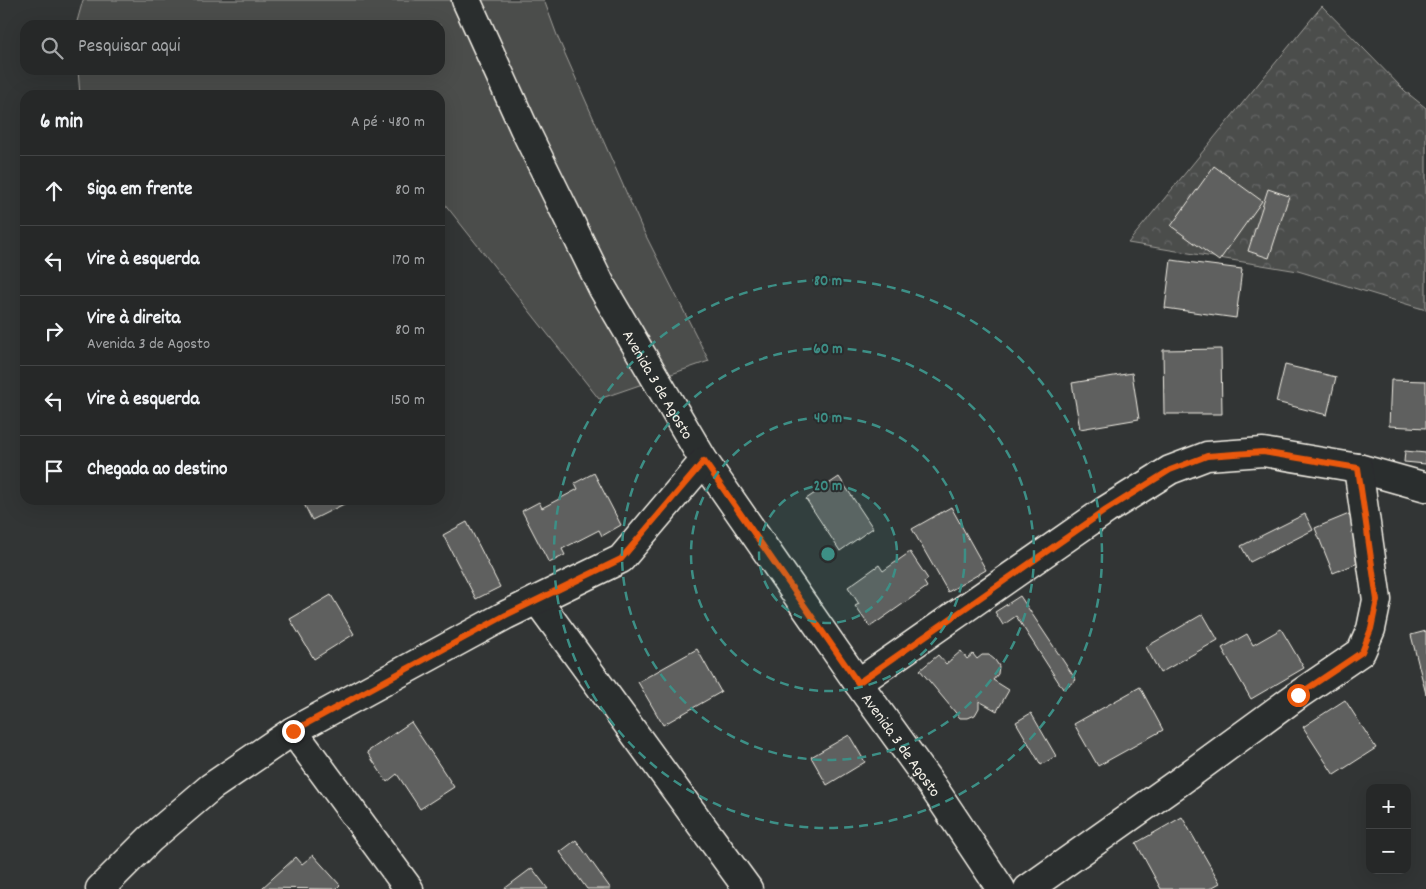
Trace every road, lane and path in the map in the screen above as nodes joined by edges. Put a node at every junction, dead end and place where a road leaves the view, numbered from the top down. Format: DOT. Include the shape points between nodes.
graph roads {
  1 [pos="466,0"];
  2 [pos="704,461"];
  3 [pos="1358,468"];
  4 [pos="1426,487"];
  5 [pos="537,600"];
  6 [pos="858,683"];
  7 [pos="293,731"];
  8 [pos="398,885"];
  9 [pos="100,889"];
  10 [pos="748,889"];
  11 [pos="1001,889"];
  12 [pos="1028,889"];
  1 -- 2 [label="street, Avenida 3 de Agosto" via="603,289"];
  2 -- 5 [label="street" via="621,559"];
  2 -- 6 [label="street, Avenida 3 de Agosto"];
  3 -- 4 [label="street"];
  3 -- 6 [label="street" via="1263,452 1207,456 1170,470 1106,510"];
  3 -- 12 [label="street" via="1377,600 1362,652"];
  5 -- 7 [label="street"];
  5 -- 10 [label="street"];
  6 -- 11 [label="street, Avenida 3 de Agosto"];
  7 -- 8 [label="street"];
  7 -- 9 [label="street" via="210,787 150,839"];
}
